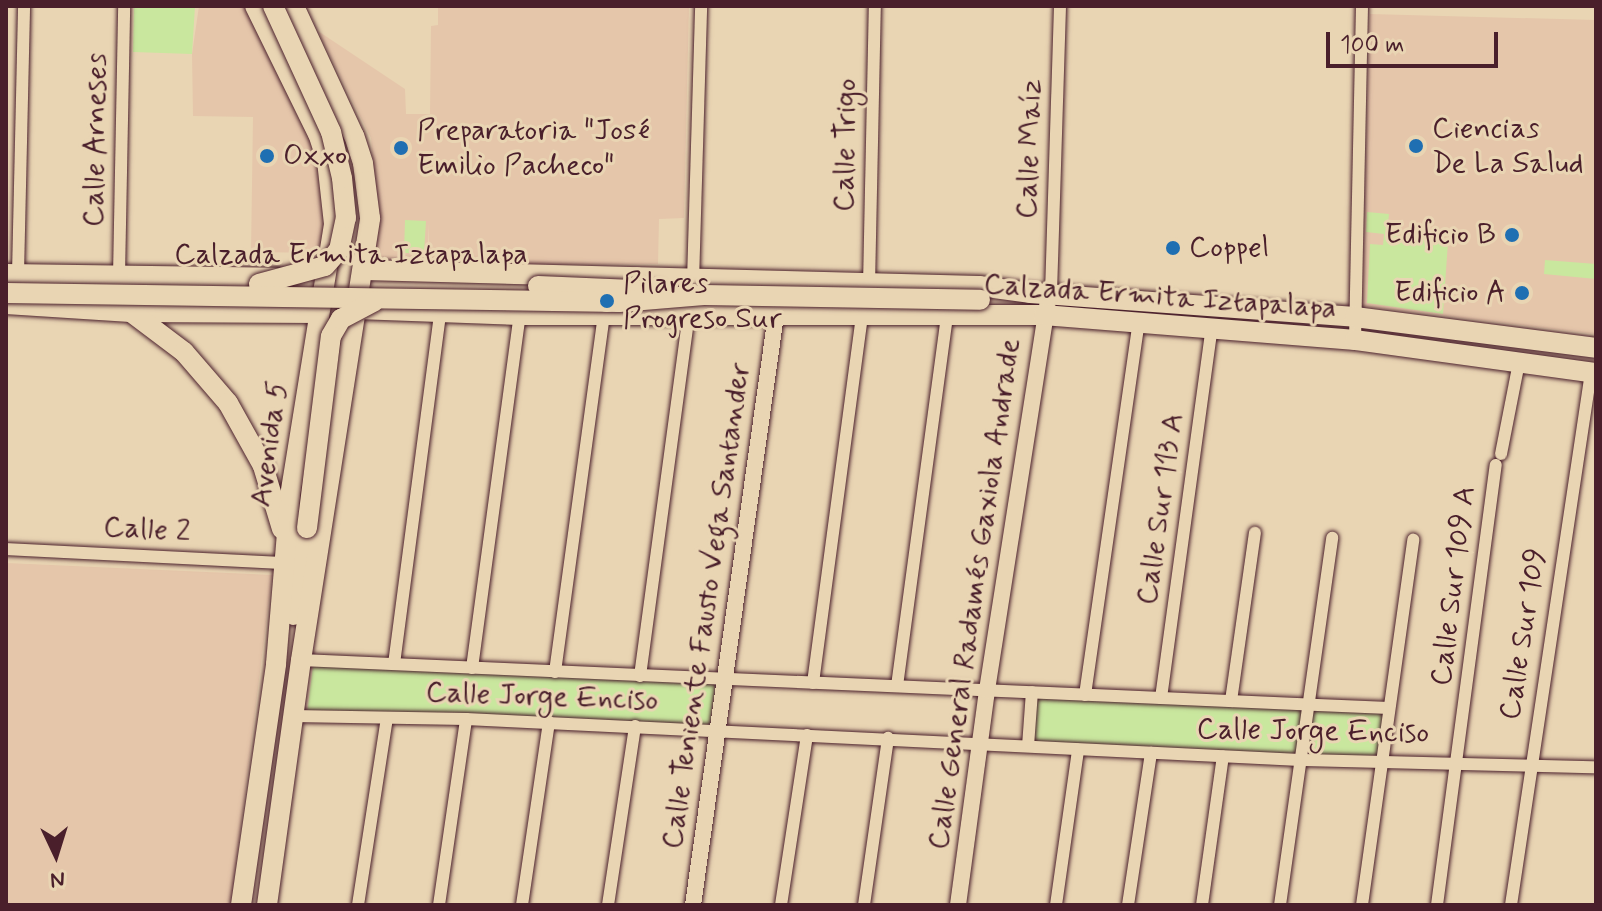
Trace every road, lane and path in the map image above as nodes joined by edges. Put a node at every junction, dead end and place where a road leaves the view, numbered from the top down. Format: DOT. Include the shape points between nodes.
graph roads {
  1 [pos="24,6"];
  2 [pos="124,6"];
  3 [pos="255,6"];
  4 [pos="273,6"];
  5 [pos="294,6"];
  6 [pos="701,6"];
  7 [pos="875,6"];
  8 [pos="1060,6"];
  9 [pos="1362,6"];
  10 [pos="364,270"];
  11 [pos="419,272"];
  12 [pos="12,274"];
  13 [pos="119,276"];
  14 [pos="234,278"];
  15 [pos="324,278"];
  16 [pos="693,281"];
  17 [pos="259,284"];
  18 [pos="869,285"];
  19 [pos="1030,293"];
  20 [pos="1051,293"];
  21 [pos="394,298"];
  22 [pos="8,300"];
  23 [pos="357,309"];
  24 [pos="131,312"];
  25 [pos="236,313"];
  26 [pos="319,313"];
  27 [pos="431,313"];
  28 [pos="1303,313"];
  29 [pos="689,314"];
  30 [pos="719,314"];
  31 [pos="520,315"];
  32 [pos="776,315"];
  33 [pos="862,315"];
  34 [pos="947,315"];
  35 [pos="1044,315"];
  36 [pos="604,316"];
  37 [pos="1355,317"];
  38 [pos="1139,321"];
  39 [pos="1412,323"];
  40 [pos="1212,326"];
  41 [pos="1301,334"];
  42 [pos="1355,340"];
  43 [pos="1409,346"];
  44 [pos="1596,348"];
  45 [pos="1519,362"];
  46 [pos="1593,372"];
  47 [pos="1255,533"];
  48 [pos="1332,538"];
  49 [pos="1413,540"];
  50 [pos="6,549"];
  51 [pos="286,561"];
  52 [pos="301,660"];
  53 [pos="276,664"];
  54 [pos="394,664"];
  55 [pos="472,668"];
  56 [pos="555,672"];
  57 [pos="640,676"];
  58 [pos="723,681"];
  59 [pos="813,683"];
  60 [pos="897,686"];
  61 [pos="987,690"];
  62 [pos="1032,692"];
  63 [pos="1085,695"];
  64 [pos="1161,698"];
  65 [pos="1231,701"];
  66 [pos="1307,706"];
  67 [pos="1389,708"];
  68 [pos="293,716"];
  69 [pos="387,718"];
  70 [pos="466,719"];
  71 [pos="549,722"];
  72 [pos="635,726"];
  73 [pos="717,731"];
  74 [pos="807,735"];
  75 [pos="888,738"];
  76 [pos="980,744"];
  77 [pos="1028,746"];
  78 [pos="1078,750"];
  79 [pos="1151,753"];
  80 [pos="1223,756"];
  81 [pos="1300,760"];
  82 [pos="1383,761"];
  83 [pos="1457,761"];
  84 [pos="1531,765"];
  85 [pos="1596,767"];
  86 [pos="241,905"];
  87 [pos="267,905"];
  88 [pos="358,905"];
  89 [pos="439,905"];
  90 [pos="522,905"];
  91 [pos="608,905"];
  92 [pos="693,905"];
  93 [pos="781,905"];
  94 [pos="864,905"];
  95 [pos="958,905"];
  96 [pos="1056,905"];
  97 [pos="1128,905"];
  98 [pos="1202,905"];
  99 [pos="1280,905"];
  100 [pos="1362,905"];
  101 [pos="1437,905"];
  102 [pos="1511,905"];
  1 -- 12 [label="street"];
  2 -- 13 [label="street, Calle Arneses"];
  3 -- 15 [label="main road, Avenida 5" via="327,161 334,224"];
  4 -- 17 [label="main road, bridge" via="331,132 346,218 339,250 325,266"];
  5 -- 10 [label="main road" via="363,162 370,218"];
  6 -- 16 [label="street"];
  7 -- 18 [label="street, Calle Trigo"];
  8 -- 20 [label="street, Calle Maíz"];
  9 -- 37 [label="street"];
  10 -- 11 [label="main road, Calzada Ermita Iztapalapa"];
  10 -- 23 [label="main road"];
  11 -- 16 [label="main road, Calzada Ermita Iztapalapa"];
  11 -- 27 [label="main road" via="408,289 409,300"];
  12 -- 13 [label="main road, Calzada Ermita Iztapalapa"];
  13 -- 14 [label="main road, Calzada Ermita Iztapalapa"];
  14 -- 15 [label="main road, Calzada Ermita Iztapalapa"];
  14 -- 25 [label="main road" via="247,295"];
  15 -- 26 [label="main road, Avenida 5"];
  16 -- 18 [label="main road, Calzada Ermita Iztapalapa"];
  17 -- 22 [label="main road, Calzada Ermita Iztapalapa" via="31,291"];
  17 -- 30 [label="main road, Calzada Ermita Iztapalapa, bridge" via="627,287 659,291"];
  18 -- 19 [label="main road, Calzada Ermita Iztapalapa" via="979,286"];
  19 -- 20 [label="main road, Calzada Ermita Iztapalapa"];
  19 -- 21 [label="main road, Calzada Ermita Iztapalapa, bridge" via="980,300 704,295 619,302"];
  20 -- 28 [label="main road, Calzada Ermita Iztapalapa"];
  20 -- 35 [label="street, Calle General Radamés Gaxiola Andrade"];
  21 -- 22 [label="main road, Calzada Ermita Iztapalapa, bridge"];
  21 -- 53 [label="main road, bridge" via="354,310 337,323 331,336 292,623"];
  22 -- 24 [label="main road, Calzada Ermita Iztapalapa"];
  23 -- 27 [label="main road, Calzada Ermita Iztapalapa"];
  23 -- 52 [label="main road"];
  24 -- 25 [label="main road, Calzada Ermita Iztapalapa"];
  24 -- 51 [label="main road" via="200,368 241,423 271,489"];
  25 -- 26 [label="main road, Calzada Ermita Iztapalapa"];
  26 -- 51 [label="main road, Avenida 5" via="290,496"];
  27 -- 31 [label="main road, Calzada Ermita Iztapalapa"];
  27 -- 54 [label="street"];
  28 -- 37 [label="main road, Calzada Ermita Iztapalapa"];
  28 -- 41 [label="main road"];
  29 -- 30 [label="main road, Calzada Ermita Iztapalapa"];
  29 -- 36 [label="main road, Calzada Ermita Iztapalapa"];
  29 -- 57 [label="street"];
  30 -- 32 [label="main road, Calzada Ermita Iztapalapa"];
  31 -- 36 [label="main road, Calzada Ermita Iztapalapa"];
  31 -- 55 [label="street"];
  32 -- 33 [label="main road, Calzada Ermita Iztapalapa"];
  32 -- 58 [label="street, Calle Teniente Fausto Vega Santander"];
  33 -- 34 [label="main road, Calzada Ermita Iztapalapa"];
  33 -- 59 [label="street"];
  34 -- 35 [label="main road, Calzada Ermita Iztapalapa"];
  34 -- 60 [label="street"];
  35 -- 38 [label="main road, Calzada Ermita Iztapalapa"];
  35 -- 61 [label="street, Calle General Radamés Gaxiola Andrade"];
  36 -- 56 [label="street"];
  37 -- 39 [label="main road, Calzada Ermita Iztapalapa"];
  37 -- 42 [label="street"];
  38 -- 40 [label="main road, Calzada Ermita Iztapalapa"];
  38 -- 63 [label="street"];
  39 -- 43 [label="main road"];
  39 -- 44 [label="main road, Calzada Ermita Iztapalapa"];
  40 -- 41 [label="main road, Calzada Ermita Iztapalapa"];
  40 -- 64 [label="street, Calle Sur 113 A"];
  41 -- 42 [label="main road, Calzada Ermita Iztapalapa"];
  42 -- 43 [label="main road, Calzada Ermita Iztapalapa"];
  43 -- 45 [label="main road, Calzada Ermita Iztapalapa"];
  45 -- 46 [label="main road, Calzada Ermita Iztapalapa"];
  45 -- 83 [label="street, Calle Sur 109 A" via="1498,460"];
  46 -- 84 [label="street, Calle Sur 109"];
  47 -- 65 [label="street"];
  48 -- 66 [label="street"];
  49 -- 67 [label="street"];
  50 -- 51 [label="street, Calle 2"];
  51 -- 53 [label="main road, Avenida 5"];
  52 -- 54 [label="street, Calle Jorge Enciso"];
  52 -- 68 [label="main road"];
  53 -- 86 [label="main road, Avenida 5"];
  54 -- 55 [label="street, Calle Jorge Enciso"];
  55 -- 56 [label="street, Calle Jorge Enciso"];
  56 -- 57 [label="street, Calle Jorge Enciso"];
  57 -- 58 [label="street, Calle Jorge Enciso"];
  58 -- 59 [label="street, Calle Jorge Enciso"];
  58 -- 73 [label="street, Calle Teniente Fausto Vega Santander"];
  59 -- 60 [label="street, Calle Jorge Enciso"];
  60 -- 61 [label="street, Calle Jorge Enciso"];
  61 -- 62 [label="street, Calle Jorge Enciso"];
  61 -- 76 [label="street, Calle General Radamés Gaxiola Andrade"];
  62 -- 63 [label="street, Calle Jorge Enciso"];
  62 -- 77 [label="street"];
  63 -- 64 [label="street, Calle Jorge Enciso"];
  64 -- 65 [label="street, Calle Jorge Enciso"];
  65 -- 66 [label="street, Calle Jorge Enciso"];
  66 -- 67 [label="street, Calle Jorge Enciso"];
  66 -- 81 [label="street"];
  67 -- 82 [label="street"];
  68 -- 69 [label="street, Calle Jorge Enciso"];
  68 -- 87 [label="main road"];
  69 -- 70 [label="street, Calle Jorge Enciso"];
  69 -- 88 [label="street"];
  70 -- 71 [label="street, Calle Jorge Enciso"];
  70 -- 89 [label="street"];
  71 -- 72 [label="street, Calle Jorge Enciso"];
  71 -- 90 [label="street"];
  72 -- 73 [label="street, Calle Jorge Enciso"];
  72 -- 91 [label="street"];
  73 -- 74 [label="street, Calle Jorge Enciso"];
  73 -- 92 [label="street, Calle Teniente Fausto Vega Santander"];
  74 -- 75 [label="street, Calle Jorge Enciso"];
  74 -- 93 [label="street"];
  75 -- 76 [label="street, Calle Jorge Enciso"];
  75 -- 94 [label="street"];
  76 -- 77 [label="street, Calle Jorge Enciso"];
  76 -- 95 [label="street, Calle General Radamés Gaxiola Andrade"];
  77 -- 78 [label="street, Calle Jorge Enciso"];
  78 -- 79 [label="street, Calle Jorge Enciso"];
  78 -- 96 [label="street"];
  79 -- 80 [label="street, Calle Jorge Enciso"];
  79 -- 97 [label="street"];
  80 -- 81 [label="street, Calle Jorge Enciso"];
  80 -- 98 [label="street"];
  81 -- 82 [label="street, Calle Jorge Enciso"];
  81 -- 99 [label="street"];
  82 -- 83 [label="street, Calle Jorge Enciso"];
  82 -- 100 [label="street"];
  83 -- 84 [label="street, Calle Jorge Enciso"];
  83 -- 101 [label="street, Calle Sur 109 A"];
  84 -- 85 [label="street, Calle Jorge Enciso"];
  84 -- 102 [label="street, Calle Sur 109"];
}
